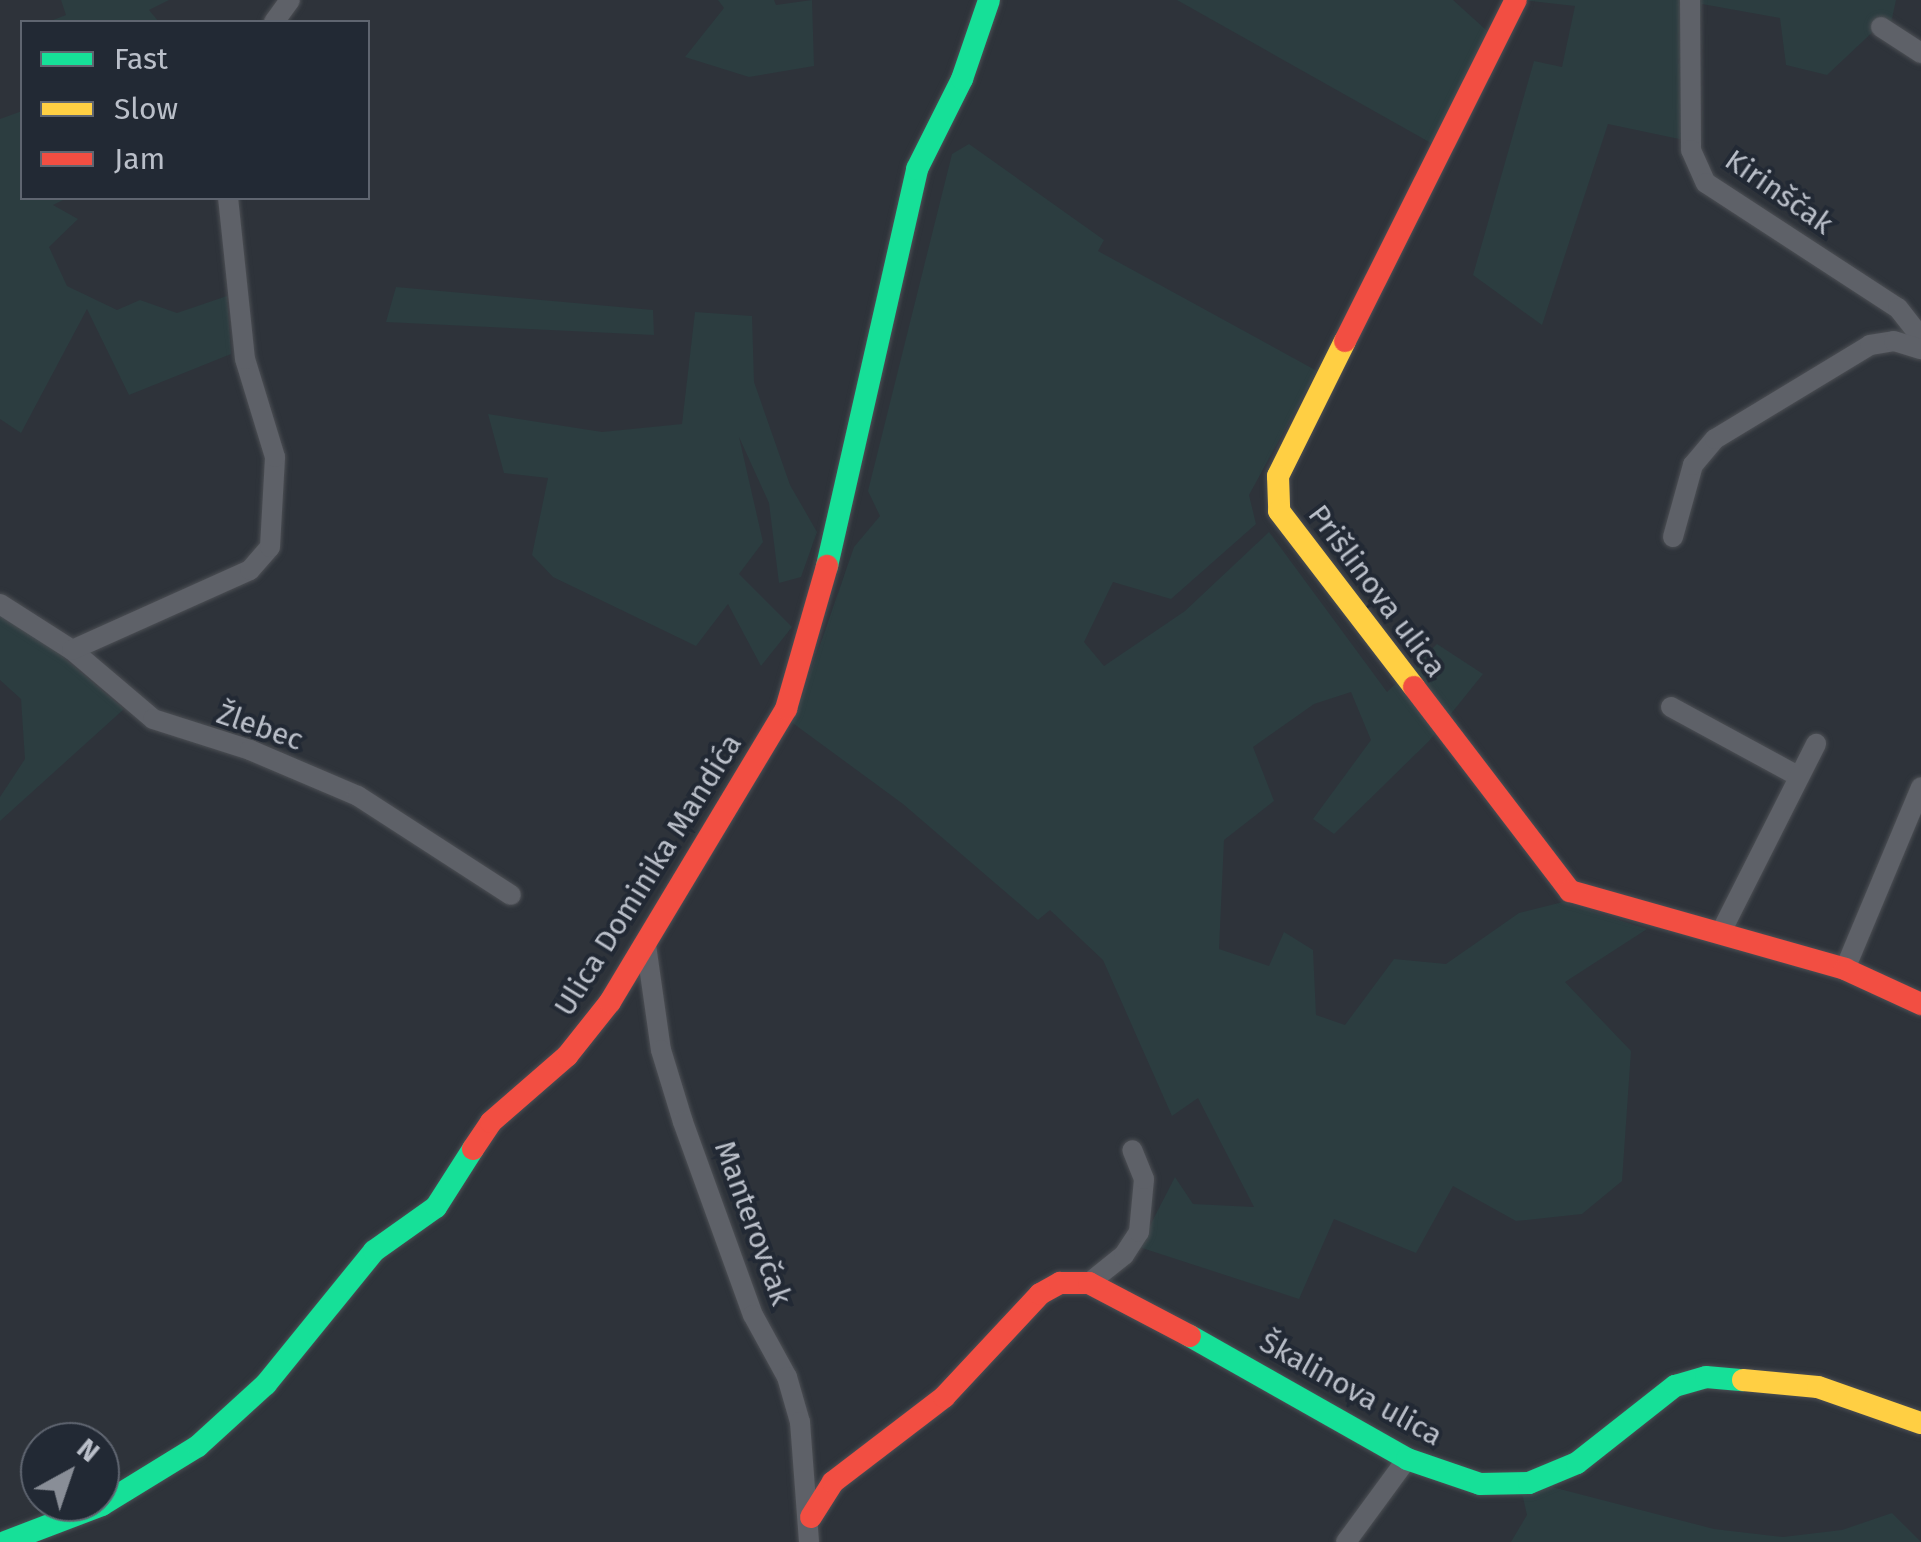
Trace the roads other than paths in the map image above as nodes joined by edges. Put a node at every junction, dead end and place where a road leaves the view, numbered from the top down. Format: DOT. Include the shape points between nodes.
graph roads {
  1 [pos="989,0"];
  2 [pos="1516,0"];
  3 [pos="1690,0"];
  4 [pos="1881,28"];
  5 [pos="1921,53"];
  6 [pos="228,200"];
  7 [pos="1919,328"];
  8 [pos="1921,349"];
  9 [pos="1673,537"];
  10 [pos="0,604"];
  11 [pos="72,650"];
  12 [pos="1670,707"];
  13 [pos="1816,744"];
  14 [pos="1798,776"];
  15 [pos="1921,787"];
  16 [pos="511,895"];
  17 [pos="1720,932"];
  18 [pos="646,945"];
  19 [pos="1844,970"];
  20 [pos="1921,1004"];
  21 [pos="1132,1150"];
  22 [pos="1089,1283"];
  23 [pos="1921,1423"];
  24 [pos="1407,1459"];
  25 [pos="811,1517"];
  26 [pos="5,1542"];
  27 [pos="808,1542"];
  28 [pos="1346,1542"];
  1 -- 18 [label="street, Ulica Dominika Mandića" via="962,78 917,169 812,632 786,709"];
  2 -- 17 [label="street, Prišlinova ulica" via="1278,476 1274,496 1558,879 1584,898"];
  3 -- 7 [label="street, Kirinščak" via="1692,150 1706,183"];
  4 -- 5 [label="street"];
  6 -- 11 [label="street" via="245,359 275,456 270,547 250,570"];
  8 -- 9 [label="street" via="1894,341 1870,345 1715,439 1693,465"];
  10 -- 11 [label="street, Žlebec"];
  11 -- 16 [label="street, Žlebec" via="153,719 250,750 358,796"];
  12 -- 14 [label="street"];
  13 -- 14 [label="street"];
  14 -- 17 [label="street"];
  15 -- 19 [label="street"];
  17 -- 19 [label="street, Prišlinova ulica"];
  18 -- 25 [label="street, Manterovčak" via="662,1050 683,1122 753,1315 788,1377"];
  18 -- 26 [label="street, Ulica Dominika Mandića" via="567,1056 490,1122 436,1207 374,1251 266,1384 198,1446 102,1505"];
  19 -- 20 [label="street, Prišlinova ulica"];
  21 -- 22 [label="street" via="1144,1179 1139,1232 1124,1255"];
  22 -- 24 [label="street, Škalinova ulica" via="1318,1403"];
  22 -- 25 [label="street" via="1060,1283 1040,1294 944,1397 833,1482"];
  23 -- 24 [label="street, Škalinova ulica" via="1818,1387 1706,1377 1675,1386 1577,1463 1528,1483 1480,1484"];
  24 -- 28 [label="street"];
  25 -- 27 [label="street, Manterovčak"];
}
